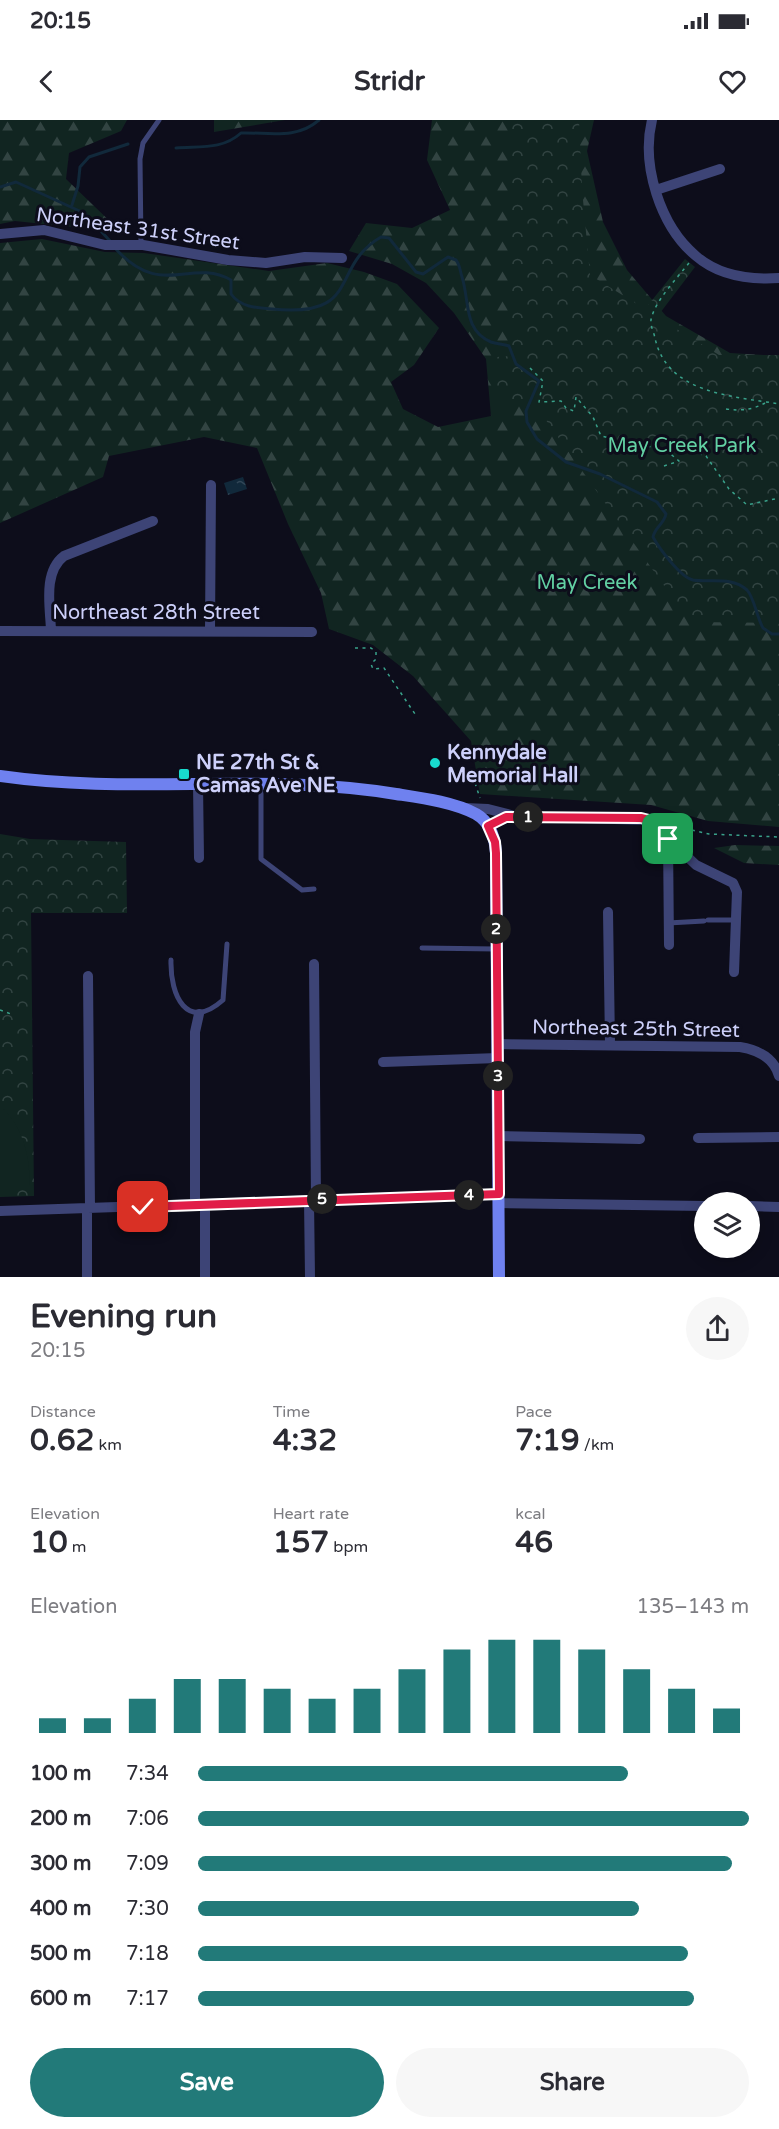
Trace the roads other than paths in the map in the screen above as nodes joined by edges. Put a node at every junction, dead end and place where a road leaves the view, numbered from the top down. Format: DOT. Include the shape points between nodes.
graph roads {
  1 [pos="159,120"];
  2 [pos="652,120"];
  3 [pos="720,169"];
  4 [pos="656,190"];
  5 [pos="0,234"];
  6 [pos="138,245"];
  7 [pos="342,258"];
  8 [pos="779,278"];
  9 [pos="211,485"];
  10 [pos="153,521"];
  11 [pos="51,630"];
  12 [pos="0,631"];
  13 [pos="210,631"];
  14 [pos="312,632"];
  15 [pos="0,776"];
  16 [pos="198,784"];
  17 [pos="261,784"];
  18 [pos="459,808"];
  19 [pos="517,816"];
  20 [pos="488,826"];
  21 [pos="668,839"];
  22 [pos="199,858"];
  23 [pos="314,890"];
  24 [pos="608,912"];
  25 [pos="736,920"];
  26 [pos="669,923"];
  27 [pos="227,944"];
  28 [pos="669,945"];
  29 [pos="422,948"];
  30 [pos="496,949"];
  31 [pos="171,960"];
  32 [pos="314,964"];
  33 [pos="734,972"];
  34 [pos="88,976"];
  35 [pos="199,1014"];
  36 [pos="497,1044"];
  37 [pos="610,1044"];
  38 [pos="498,1058"];
  39 [pos="382,1062"];
  40 [pos="779,1076"];
  41 [pos="498,1136"];
  42 [pos="779,1137"];
  43 [pos="698,1138"];
  44 [pos="640,1140"];
  45 [pos="499,1198"];
  46 [pos="312,1200"];
  47 [pos="200,1205"];
  48 [pos="694,1206"];
  49 [pos="760,1206"];
  50 [pos="779,1207"];
  51 [pos="88,1208"];
  52 [pos="0,1211"];
  53 [pos="87,1277"];
  54 [pos="206,1277"];
  55 [pos="310,1277"];
  56 [pos="499,1277"];
  1 -- 6 [label="lane" via="143,143 140,159"];
  2 -- 4 [label="street" via="650,154"];
  3 -- 4 [label="street"];
  4 -- 8 [label="street" via="670,224 694,255 722,272"];
  5 -- 6 [label="street, Northeast 31st Street" via="44,230 105,245"];
  6 -- 7 [label="street, Northeast 31st Street" via="266,263 305,257"];
  9 -- 13 [label="street"];
  10 -- 11 [label="street" via="57,562 50,574"];
  11 -- 12 [label="street, Northeast 28th Street"];
  11 -- 13 [label="street, Northeast 28th Street"];
  13 -- 14 [label="street, Northeast 28th Street"];
  15 -- 16 [label="street" via="41,781"];
  16 -- 17 [label="street"];
  16 -- 22 [label="street"];
  17 -- 18 [label="street" via="375,790"];
  17 -- 23 [label="lane" via="261,860 302,890"];
  18 -- 19 [label="street" via="488,808"];
  18 -- 20 [label="street" via="478,815"];
  19 -- 20 [label="street"];
  19 -- 21 [label="street" via="641,818 649,820"];
  20 -- 30 [label="street" via="495,842"];
  21 -- 25 [label="street" via="696,865 733,883 737,892"];
  21 -- 26 [label="street"];
  24 -- 37 [label="street"];
  25 -- 26 [label="lane"];
  25 -- 33 [label="street"];
  26 -- 28 [label="street"];
  27 -- 35 [label="lane" via="223,1000"];
  29 -- 30 [label="lane"];
  30 -- 36 [label="street"];
  31 -- 35 [label="lane" via="177,998"];
  32 -- 46 [label="street"];
  34 -- 51 [label="street"];
  35 -- 47 [label="street" via="195,1032"];
  36 -- 37 [label="street, Northeast 25th Street"];
  36 -- 38 [label="street"];
  37 -- 40 [label="street, Northeast 25th Street" via="750,1048 770,1060"];
  38 -- 39 [label="street"];
  38 -- 41 [label="street"];
  41 -- 44 [label="street"];
  41 -- 45 [label="street"];
  42 -- 43 [label="street"];
  45 -- 46 [label="street"];
  45 -- 48 [label="street"];
  45 -- 56 [label="street"];
  46 -- 47 [label="street"];
  46 -- 55 [label="street"];
  47 -- 51 [label="street"];
  47 -- 54 [label="street"];
  49 -- 50 [label="street"];
  51 -- 52 [label="street"];
  51 -- 53 [label="street"];
}
